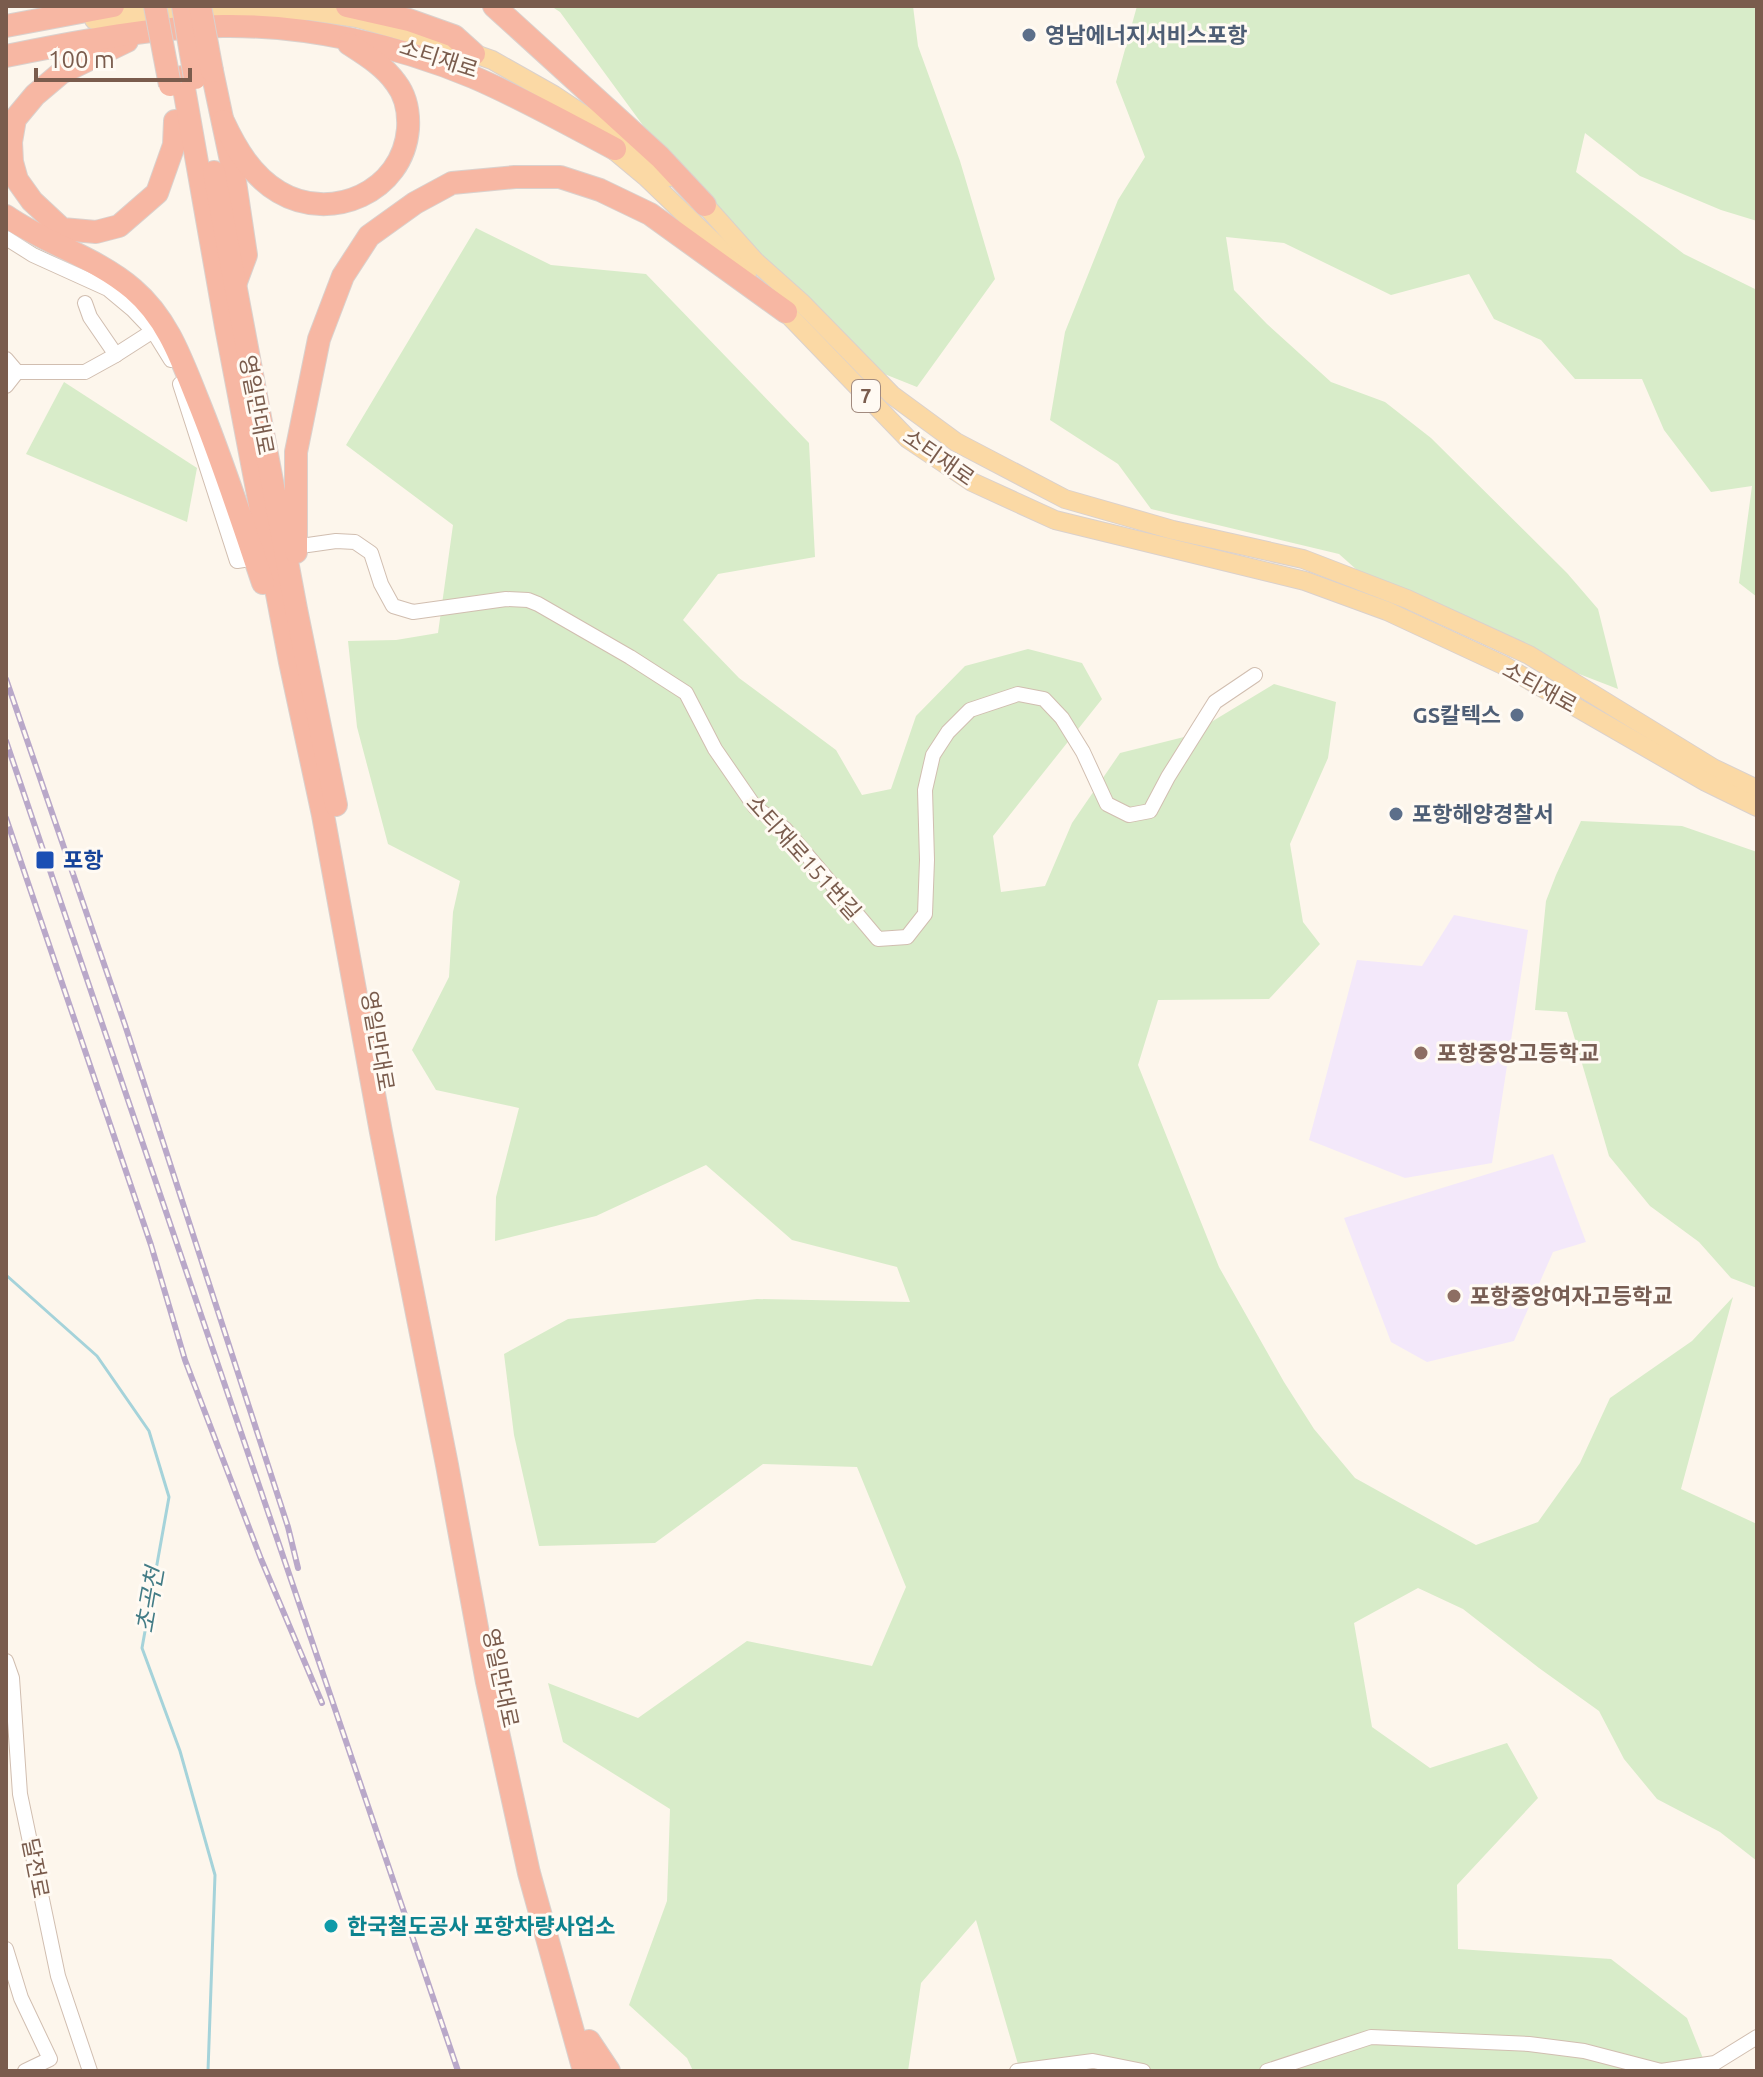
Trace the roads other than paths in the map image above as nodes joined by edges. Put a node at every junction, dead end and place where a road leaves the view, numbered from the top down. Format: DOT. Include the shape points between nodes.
graph roads {
  1 [pos="52,6"];
  2 [pos="81,6"];
  3 [pos="113,6"];
  4 [pos="155,6"];
  5 [pos="168,6"];
  6 [pos="183,6"];
  7 [pos="200,6"];
  8 [pos="347,6"];
  9 [pos="494,6"];
  10 [pos="6,26"];
  11 [pos="146,33"];
  12 [pos="6,35"];
  13 [pos="325,35"];
  14 [pos="6,48"];
  15 [pos="474,54"];
  16 [pos="6,56"];
  17 [pos="190,78"];
  18 [pos="175,121"];
  19 [pos="223,121"];
  20 [pos="615,149"];
  21 [pos="705,205"];
  22 [pos="6,216"];
  23 [pos="6,238"];
  24 [pos="228,288"];
  25 [pos="85,303"];
  26 [pos="786,312"];
  27 [pos="153,331"];
  28 [pos="116,355"];
  29 [pos="6,359"];
  30 [pos="17,372"];
  31 [pos="6,386"];
  32 [pos="308,545"];
  33 [pos="250,559"];
  34 [pos="296,609"];
  35 [pos="290,662"];
  36 [pos="1255,675"];
  37 [pos="1757,789"];
  38 [pos="1757,807"];
  39 [pos="6,1661"];
  40 [pos="14,1797"];
  41 [pos="6,1949"];
  42 [pos="1757,2037"];
  43 [pos="583,2043"];
  44 [pos="25,2071"];
  45 [pos="90,2071"];
  46 [pos="577,2071"];
  47 [pos="584,2071"];
  48 [pos="599,2071"];
  49 [pos="609,2071"];
  50 [pos="1017,2071"];
  51 [pos="1143,2071"];
  52 [pos="1267,2071"];
  1 -- 2 [label="highway"];
  3 -- 10 [label="highway"];
  4 -- 17 [label="highway, bridge"];
  5 -- 17 [label="highway, 영일만대로"];
  6 -- 17 [label="highway, 영일만대로, bridge"];
  7 -- 17 [label="highway, bridge"];
  8 -- 15 [label="highway" via="454,36"];
  9 -- 21 [label="highway" via="660,157"];
  11 -- 13 [label="highway" via="226,26"];
  11 -- 16 [label="highway"];
  11 -- 18 [label="highway" via="61,73 35,95 15,119 11,142 17,180 62,229 96,232 119,226 157,193 174,145"];
  12 -- 15 [label="main road, 소티재로 / 7" via="198,7 310,11 357,18"];
  13 -- 19 [label="highway" via="371,58 403,94 407,137 383,182 349,202 295,200 249,166"];
  13 -- 20 [label="highway" via="386,48 473,77"];
  14 -- 20 [label="main road, 소티재로 / 7" via="210,19 313,24 484,72 549,105"];
  15 -- 21 [label="main road, 소티재로 / 7" via="554,95"];
  17 -- 18 [label="highway"];
  17 -- 19 [label="highway"];
  17 -- 24 [label="highway, 영일만대로"];
  18 -- 24 [label="highway" via="201,231"];
  19 -- 24 [label="highway" via="246,255"];
  20 -- 26 [label="main road, 소티재로 / 7"];
  21 -- 37 [label="main road, 소티재로 / 7" via="892,395 956,442 1065,499 1303,559 1407,599 1529,655 1713,768"];
  22 -- 35 [label="highway" via="133,289 172,336 218,448"];
  23 -- 27 [label="street" via="108,289"];
  24 -- 34 [label="highway, 영일만대로" via="238,305"];
  24 -- 35 [label="highway, 영일만대로" via="226,327"];
  25 -- 28 [label="street"];
  26 -- 34 [label="highway" via="650,214 560,177 452,183 415,203 369,236 343,276 319,339 296,452"];
  26 -- 38 [label="main road, 소티재로 / 7" via="908,439 972,482 1055,520 1305,581 1387,611 1503,665"];
  27 -- 28 [label="street"];
  27 -- 33 [label="street" via="185,395 237,561"];
  28 -- 30 [label="street" via="85,372"];
  29 -- 30 [label="street"];
  30 -- 31 [label="street"];
  32 -- 36 [label="street, 소티재로151번길" via="355,542 371,553 393,606 413,612 528,600 686,693 715,749 755,807 785,829 878,939 907,937 925,914 925,790 933,755 970,710 1018,694 1044,699 1083,752 1107,804 1129,815 1150,811 1215,702"];
  34 -- 43 [label="highway, 영일만대로" via="498,1668"];
  35 -- 43 [label="highway, 영일만대로" via="502,1756 529,1873"];
  39 -- 40 [label="street, 달전로" via="12,1678"];
  40 -- 45 [label="street, 달전로" via="58,1976"];
  41 -- 44 [label="street" via="21,1998 50,2059"];
  42 -- 52 [label="street" via="1715,2063 1661,2071 1584,2051 1529,2044 1371,2037"];
  43 -- 46 [label="highway"];
  43 -- 47 [label="highway, 영일만대로"];
  43 -- 48 [label="highway, 영일만대로"];
  43 -- 49 [label="highway"];
  50 -- 51 [label="street" via="1093,2061"];
}
